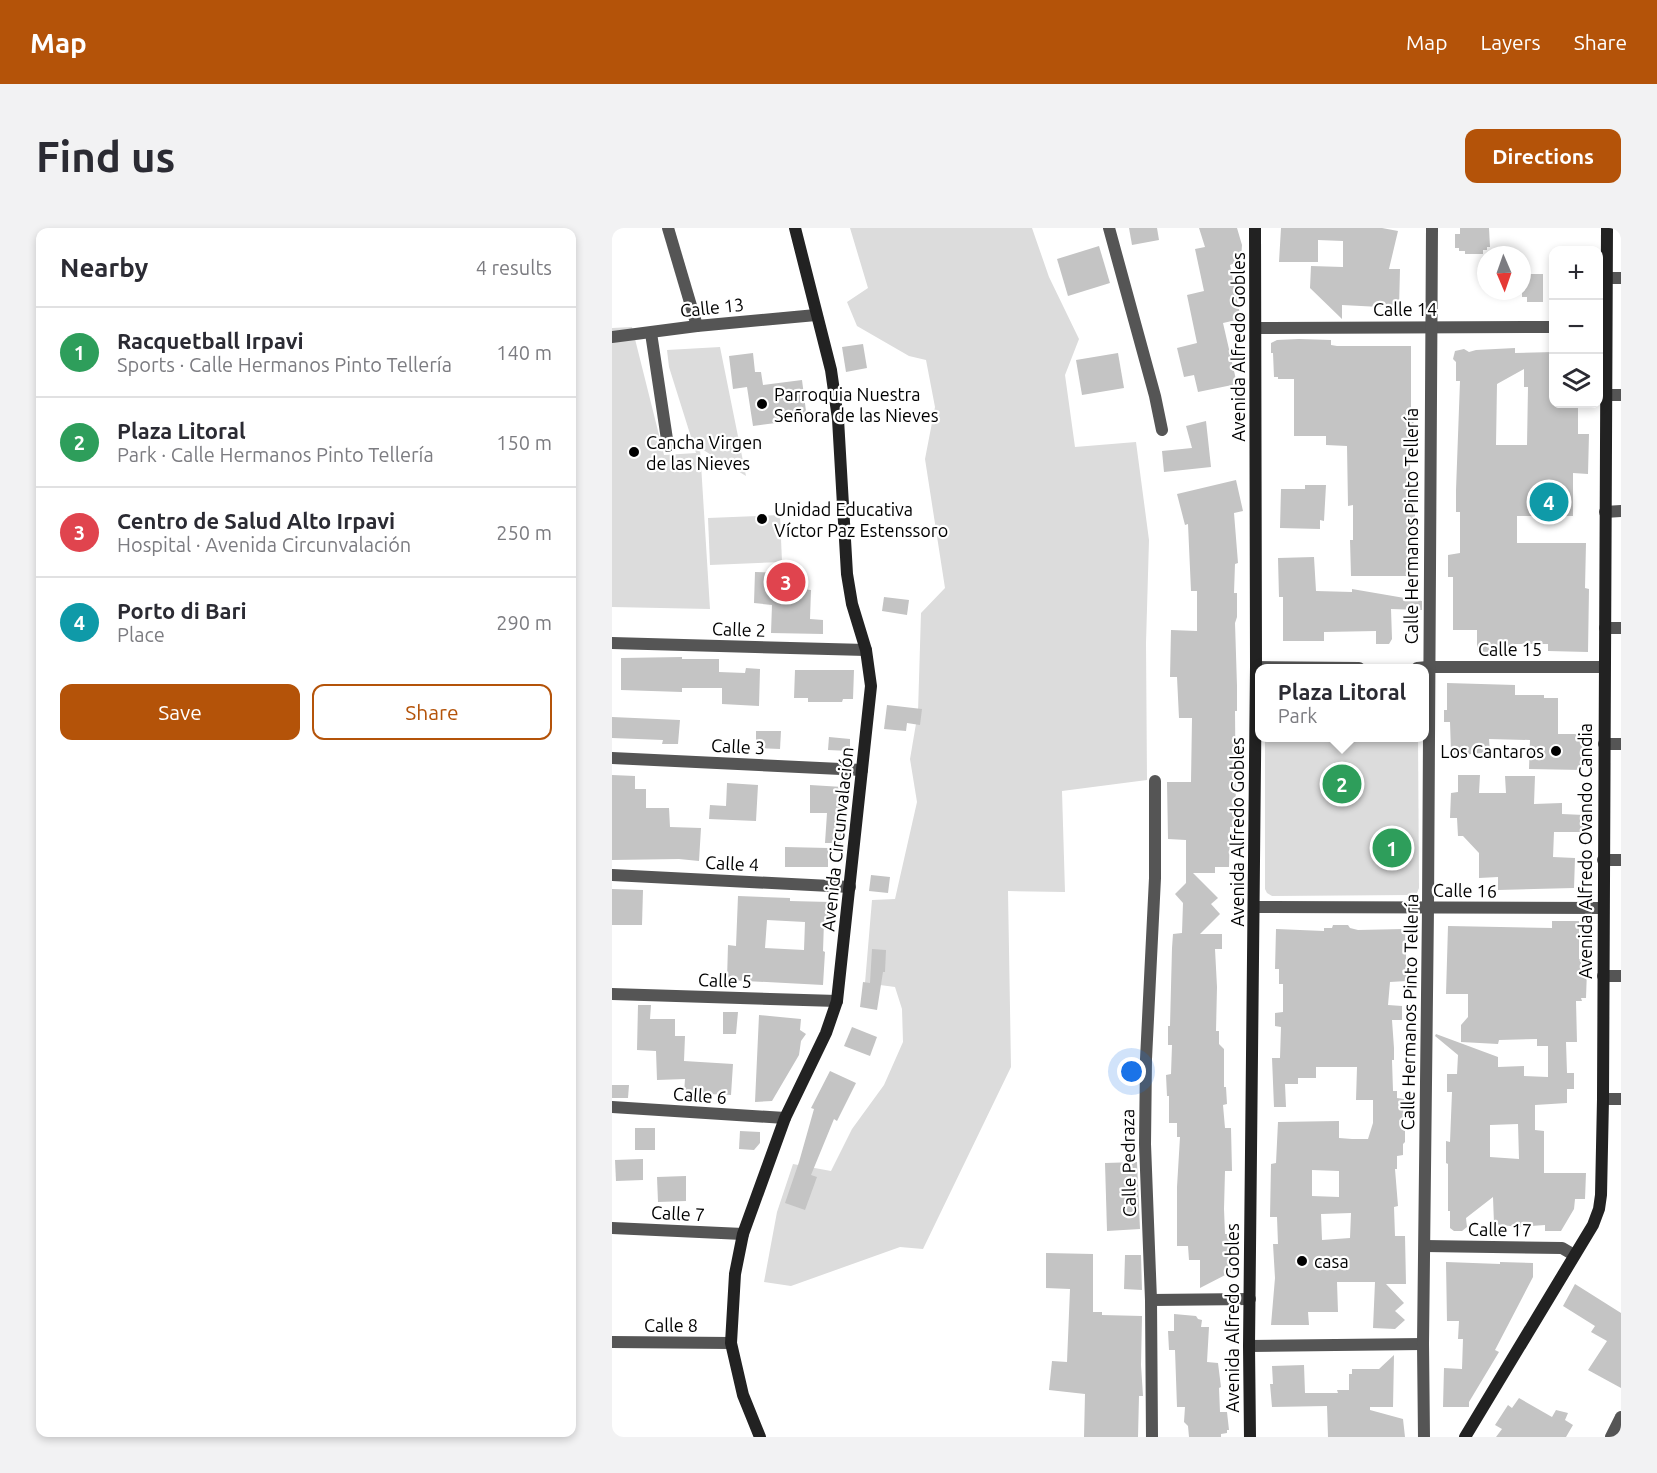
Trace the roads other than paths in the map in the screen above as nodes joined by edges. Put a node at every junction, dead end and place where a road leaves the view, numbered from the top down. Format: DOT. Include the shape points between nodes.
graph roads {
  1 [pos="668,228"];
  2 [pos="795,228"];
  3 [pos="1109,228"];
  4 [pos="1255,228"];
  5 [pos="1432,228"];
  6 [pos="1607,228"];
  7 [pos="1606,278"];
  8 [pos="1621,278"];
  9 [pos="816,315"];
  10 [pos="1603,315"];
  11 [pos="697,326"];
  12 [pos="1431,327"];
  13 [pos="1549,327"];
  14 [pos="1257,328"];
  15 [pos="651,333"];
  16 [pos="612,337"];
  17 [pos="1603,350"];
  18 [pos="1621,394"];
  19 [pos="1605,395"];
  20 [pos="1162,430"];
  21 [pos="668,446"];
  22 [pos="1621,511"];
  23 [pos="1605,512"];
  24 [pos="1605,628"];
  25 [pos="1621,628"];
  26 [pos="612,643"];
  27 [pos="866,650"];
  28 [pos="1256,664"];
  29 [pos="1422,664"];
  30 [pos="1604,667"];
  31 [pos="1429,668"];
  32 [pos="1256,742"];
  33 [pos="1424,742"];
  34 [pos="1604,744"];
  35 [pos="1621,744"];
  36 [pos="612,758"];
  37 [pos="862,770"];
  38 [pos="1155,781"];
  39 [pos="1603,860"];
  40 [pos="1621,861"];
  41 [pos="612,875"];
  42 [pos="850,887"];
  43 [pos="1255,907"];
  44 [pos="1428,908"];
  45 [pos="1603,908"];
  46 [pos="1603,976"];
  47 [pos="1621,976"];
  48 [pos="612,994"];
  49 [pos="837,1001"];
  50 [pos="1603,1099"];
  51 [pos="1621,1099"];
  52 [pos="612,1107"];
  53 [pos="785,1118"];
  54 [pos="612,1228"];
  55 [pos="743,1234"];
  56 [pos="1425,1246"];
  57 [pos="1574,1255"];
  58 [pos="1250,1299"];
  59 [pos="1151,1300"];
  60 [pos="612,1342"];
  61 [pos="730,1343"];
  62 [pos="1423,1344"];
  63 [pos="1249,1346"];
  64 [pos="1621,1417"];
  65 [pos="760,1437"];
  66 [pos="1152,1437"];
  67 [pos="1250,1437"];
  68 [pos="1424,1437"];
  69 [pos="1465,1437"];
  70 [pos="1611,1437"];
  1 -- 11 [label="street"];
  2 -- 9 [label="main road, Avenida Circunvalación"];
  3 -- 20 [label="street"];
  4 -- 14 [label="main road, Avenida Alfredo Gobles"];
  5 -- 12 [label="street, Calle Hermanos Pinto Tellería"];
  6 -- 7 [label="main road, Avenida Alfredo Ovando Candia"];
  7 -- 8 [label="street"];
  7 -- 10 [label="main road, Avenida Alfredo Ovando Candia"];
  9 -- 11 [label="street, Calle 13"];
  9 -- 27 [label="main road, Avenida Circunvalación" via="831,370 838,419 847,574"];
  11 -- 15 [label="street, Calle 13"];
  12 -- 13 [label="street, Calle 14"];
  12 -- 14 [label="street, Calle 14"];
  12 -- 29 [label="street, Calle Hermanos Pinto Tellería"];
  14 -- 28 [label="main road, Avenida Alfredo Gobles"];
  15 -- 16 [label="street, Calle 13"];
  15 -- 21 [label="street"];
  17 -- 19 [label="main road, Avenida Alfredo Ovando Candia"];
  18 -- 19 [label="street"];
  19 -- 23 [label="main road, Avenida Alfredo Ovando Candia"];
  22 -- 23 [label="street"];
  23 -- 24 [label="main road, Avenida Alfredo Ovando Candia"];
  24 -- 25 [label="street"];
  24 -- 30 [label="main road, Avenida Alfredo Ovando Candia"];
  26 -- 27 [label="street, Calle 2"];
  27 -- 37 [label="main road, Avenida Circunvalación" via="871,686"];
  30 -- 31 [label="street, Calle 15"];
  30 -- 34 [label="main road, Avenida Alfredo Ovando Candia"];
  32 -- 43 [label="main road, Avenida Alfredo Gobles"];
  33 -- 44 [label="street, Calle Hermanos Pinto Tellería"];
  34 -- 35 [label="street"];
  34 -- 39 [label="main road, Avenida Alfredo Ovando Candia"];
  36 -- 37 [label="street, Calle 3"];
  37 -- 42 [label="main road, Avenida Circunvalación"];
  38 -- 59 [label="street, Calle Pedraza" via="1155,878 1146,1070"];
  39 -- 40 [label="street"];
  39 -- 45 [label="main road, Avenida Alfredo Ovando Candia"];
  41 -- 42 [label="street, Calle 4"];
  42 -- 49 [label="main road, Avenida Circunvalación"];
  43 -- 44 [label="street, Calle 16"];
  43 -- 58 [label="main road, Avenida Alfredo Gobles"];
  44 -- 45 [label="street, Calle 16"];
  44 -- 56 [label="street, Calle Hermanos Pinto Tellería"];
  45 -- 46 [label="main road, Avenida Alfredo Ovando Candia"];
  46 -- 47 [label="street"];
  46 -- 50 [label="main road, Avenida Alfredo Ovando Candia"];
  48 -- 49 [label="street, Calle 5"];
  49 -- 53 [label="main road, Avenida Circunvalación"];
  50 -- 51 [label="street"];
  50 -- 57 [label="main road, Avenida Alfredo Ovando Candia" via="1599,1209"];
  52 -- 53 [label="street, Calle 6"];
  53 -- 55 [label="main road, Avenida Circunvalación"];
  54 -- 55 [label="street, Calle 7"];
  55 -- 61 [label="main road, Avenida Circunvalación" via="735,1274"];
  56 -- 57 [label="street, Calle 17" via="1562,1248"];
  56 -- 62 [label="street, Calle Hermanos Pinto Tellería"];
  57 -- 69 [label="main road, Avenida Alfredo Ovando Candia"];
  58 -- 59 [label="street"];
  58 -- 63 [label="main road, Avenida Alfredo Gobles"];
  59 -- 66 [label="street, Calle Pedraza"];
  60 -- 61 [label="street, Calle 8"];
  61 -- 65 [label="main road, Avenida Circunvalación" via="742,1395"];
  62 -- 63 [label="street"];
  62 -- 68 [label="street, Calle Hermanos Pinto Tellería"];
  63 -- 67 [label="main road, Avenida Alfredo Gobles"];
  64 -- 70 [label="street"];
}
